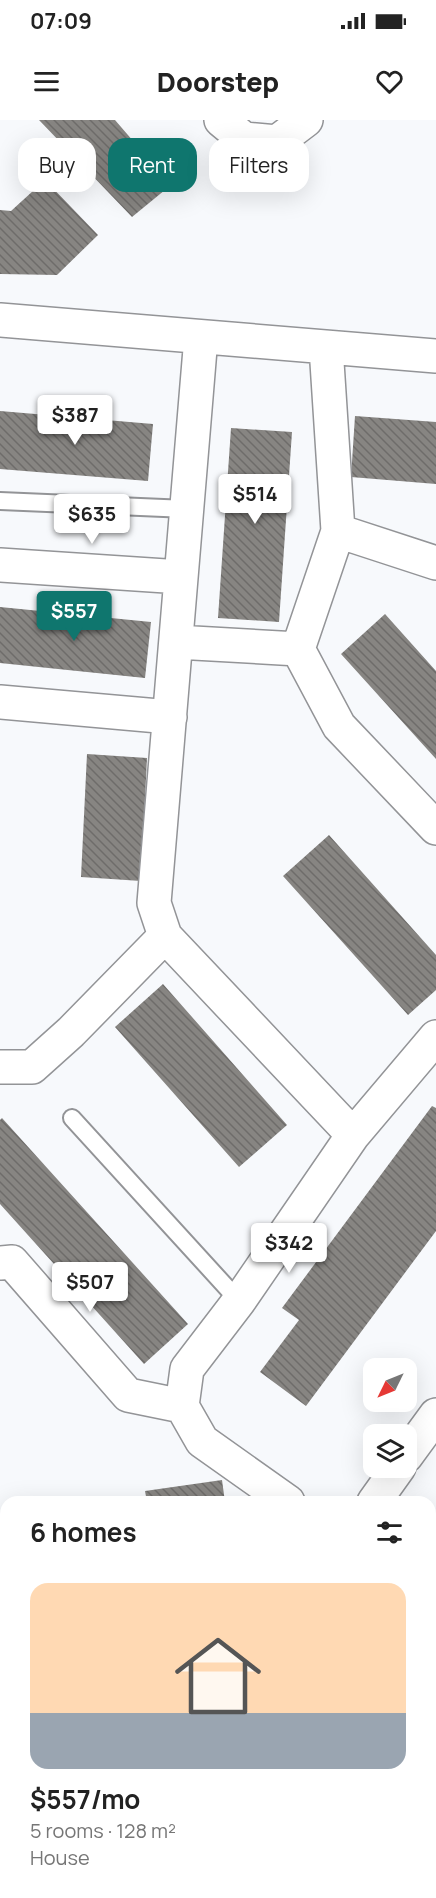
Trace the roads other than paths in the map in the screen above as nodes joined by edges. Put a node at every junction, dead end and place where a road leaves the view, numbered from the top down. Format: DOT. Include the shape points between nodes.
graph roads {
  1 [pos="221,120"];
  2 [pos="306,120"];
  3 [pos="0,320"];
  4 [pos="201,337"];
  5 [pos="326,347"];
  6 [pos="436,356"];
  7 [pos="0,501"];
  8 [pos="187,509"];
  9 [pos="338,531"];
  10 [pos="436,563"];
  11 [pos="0,564"];
  12 [pos="181,577"];
  13 [pos="176,642"];
  14 [pos="298,649"];
  15 [pos="0,702"];
  16 [pos="170,717"];
  17 [pos="436,828"];
  18 [pos="165,936"];
  19 [pos="436,1037"];
  20 [pos="0,1067"];
  21 [pos="72,1118"];
  22 [pos="353,1135"];
  23 [pos="0,1263"];
  24 [pos="239,1301"];
  25 [pos="182,1406"];
  26 [pos="436,1415"];
  27 [pos="417,1441"];
  28 [pos="391,1478"];
  29 [pos="280,1496"];
  30 [pos="378,1496"];
  1 -- 2 [label="street" via="244,139 277,142"];
  3 -- 4 [label="street"];
  4 -- 5 [label="street"];
  4 -- 8 [label="street"];
  5 -- 6 [label="street"];
  5 -- 9 [label="street"];
  7 -- 8 [label="lane"];
  8 -- 12 [label="street"];
  9 -- 10 [label="street"];
  9 -- 14 [label="street"];
  11 -- 12 [label="street"];
  12 -- 13 [label="street"];
  13 -- 14 [label="street"];
  13 -- 16 [label="street"];
  14 -- 17 [label="street" via="339,726"];
  15 -- 16 [label="street"];
  16 -- 18 [label="street" via="154,903"];
  18 -- 20 [label="street" via="32,1067"];
  18 -- 22 [label="street"];
  19 -- 22 [label="street"];
  21 -- 24 [label="lane"];
  22 -- 24 [label="street"];
  23 -- 25 [label="street" via="12,1262 128,1395"];
  24 -- 25 [label="street" via="187,1369"];
  25 -- 29 [label="street" via="202,1441"];
  26 -- 27 [label="street"];
  28 -- 30 [label="street"];
}
